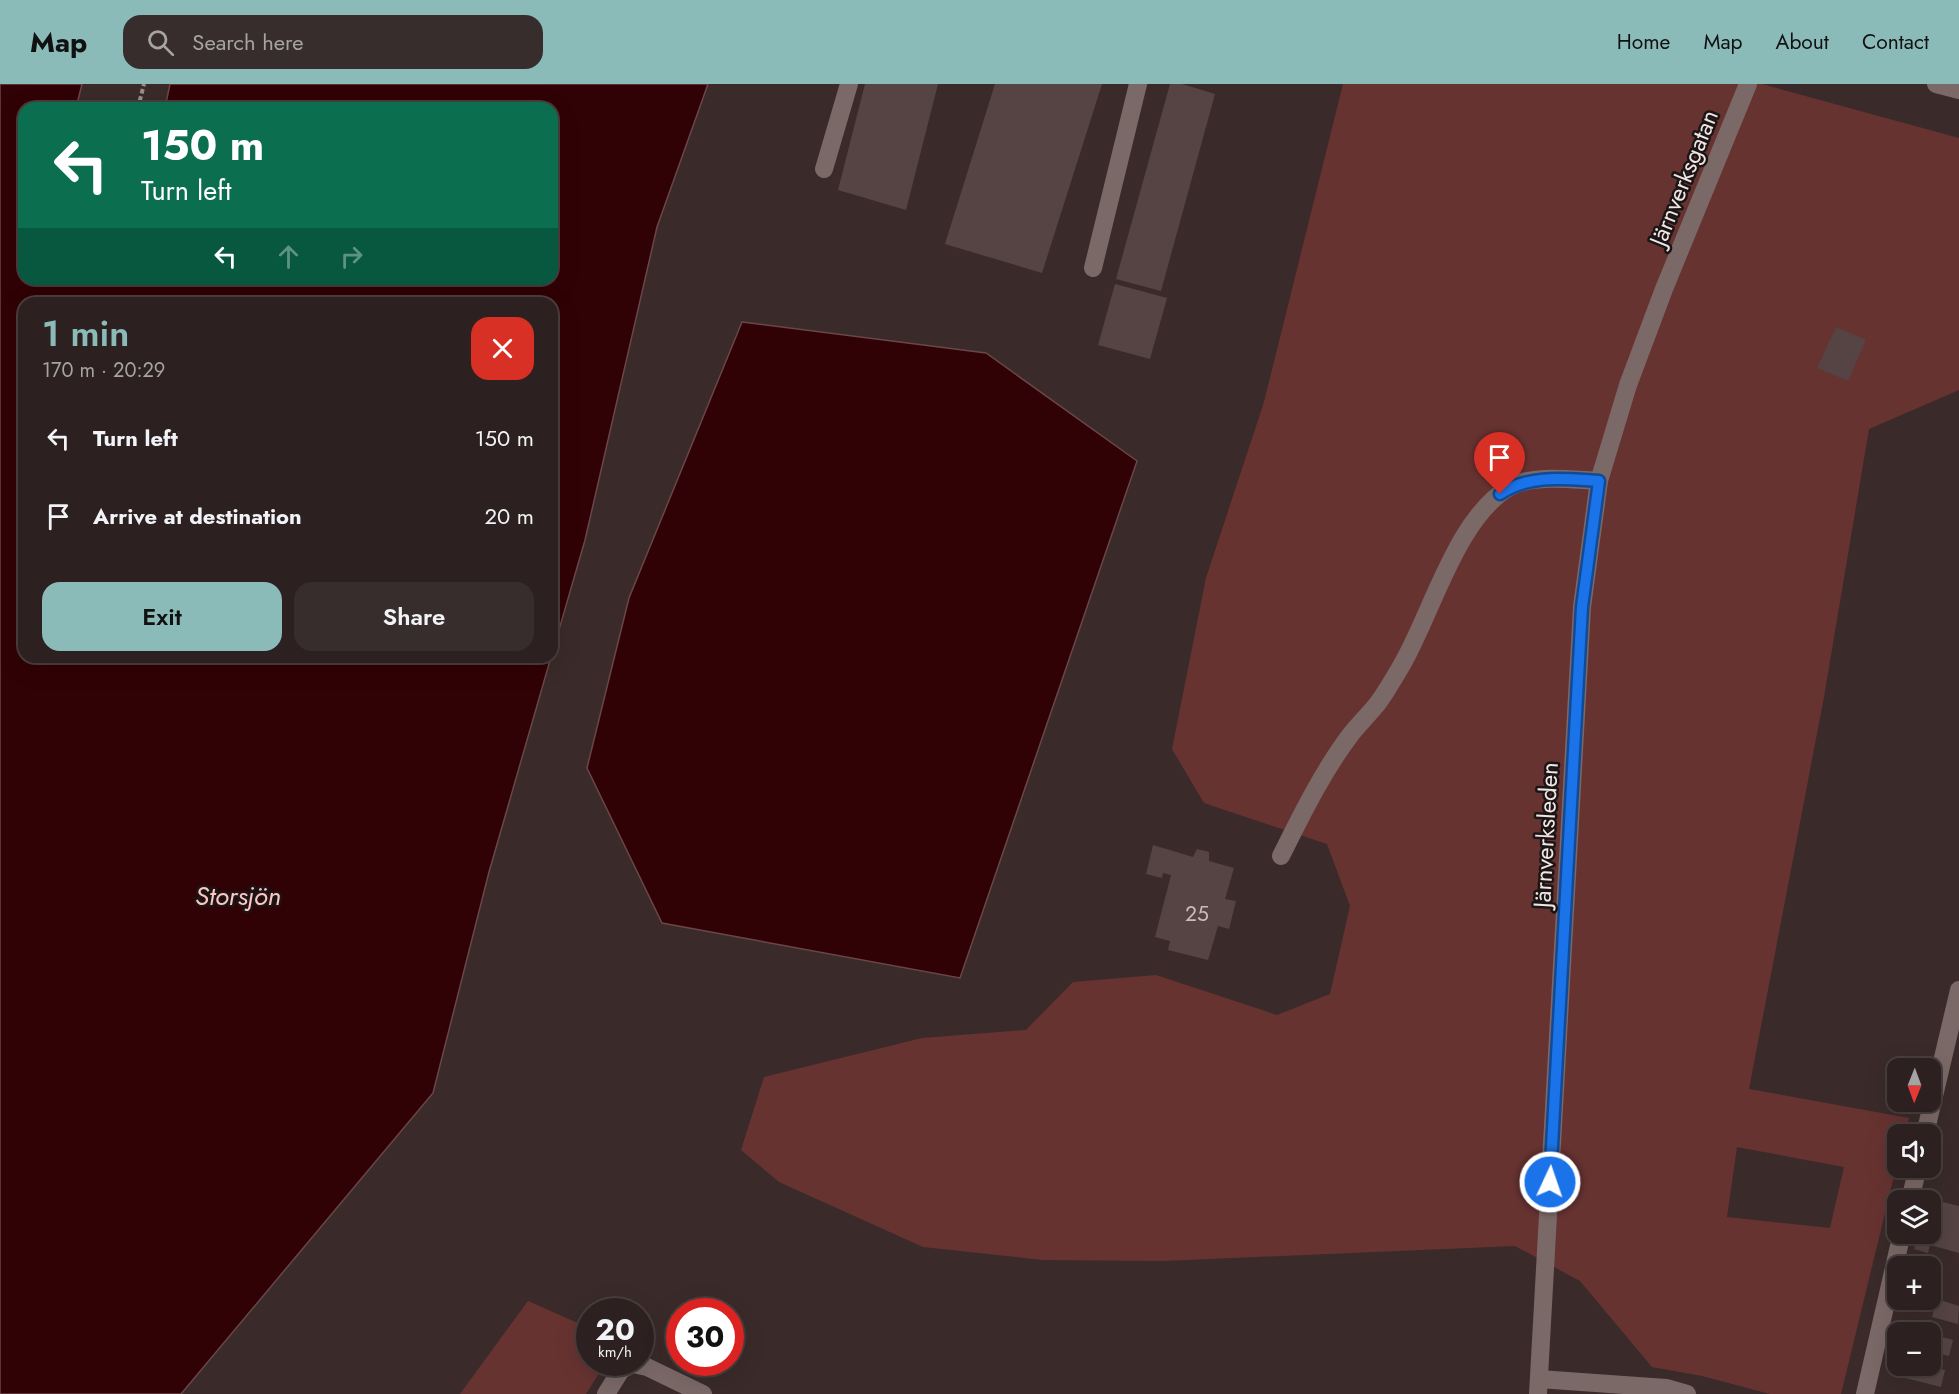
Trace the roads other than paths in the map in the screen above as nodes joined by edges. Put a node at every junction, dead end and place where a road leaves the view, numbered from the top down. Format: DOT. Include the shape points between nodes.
graph roads {
  1 [pos="849,84"];
  2 [pos="1138,84"];
  3 [pos="1748,84"];
  4 [pos="1936,84"];
  5 [pos="1959,90"];
  6 [pos="824,169"];
  7 [pos="1093,268"];
  8 [pos="1664,289"];
  9 [pos="1599,481"];
  10 [pos="1281,856"];
  11 [pos="1959,990"];
  12 [pos="1927,1124"];
  13 [pos="1899,1244"];
  14 [pos="1538,1386"];
  15 [pos="606,1394"];
  16 [pos="703,1394"];
  17 [pos="1687,1394"];
  18 [pos="1865,1394"];
  1 -- 6 [label="street"];
  2 -- 7 [label="street"];
  3 -- 8 [label="street, Järnverksgatan"];
  4 -- 5 [label="street"];
  8 -- 9 [label="street, Järnverksleden" via="1628,385"];
  9 -- 10 [label="street" via="1549,478 1511,486 1488,502 1450,562 1402,665 1307,804"];
  9 -- 14 [label="street, Järnverksleden" via="1582,607"];
  11 -- 12 [label="street"];
  13 -- 18 [label="street"];
  14 -- 17 [label="street" via="1666,1388"];
  15 -- 16 [label="street" via="621,1370 633,1364"];
}
